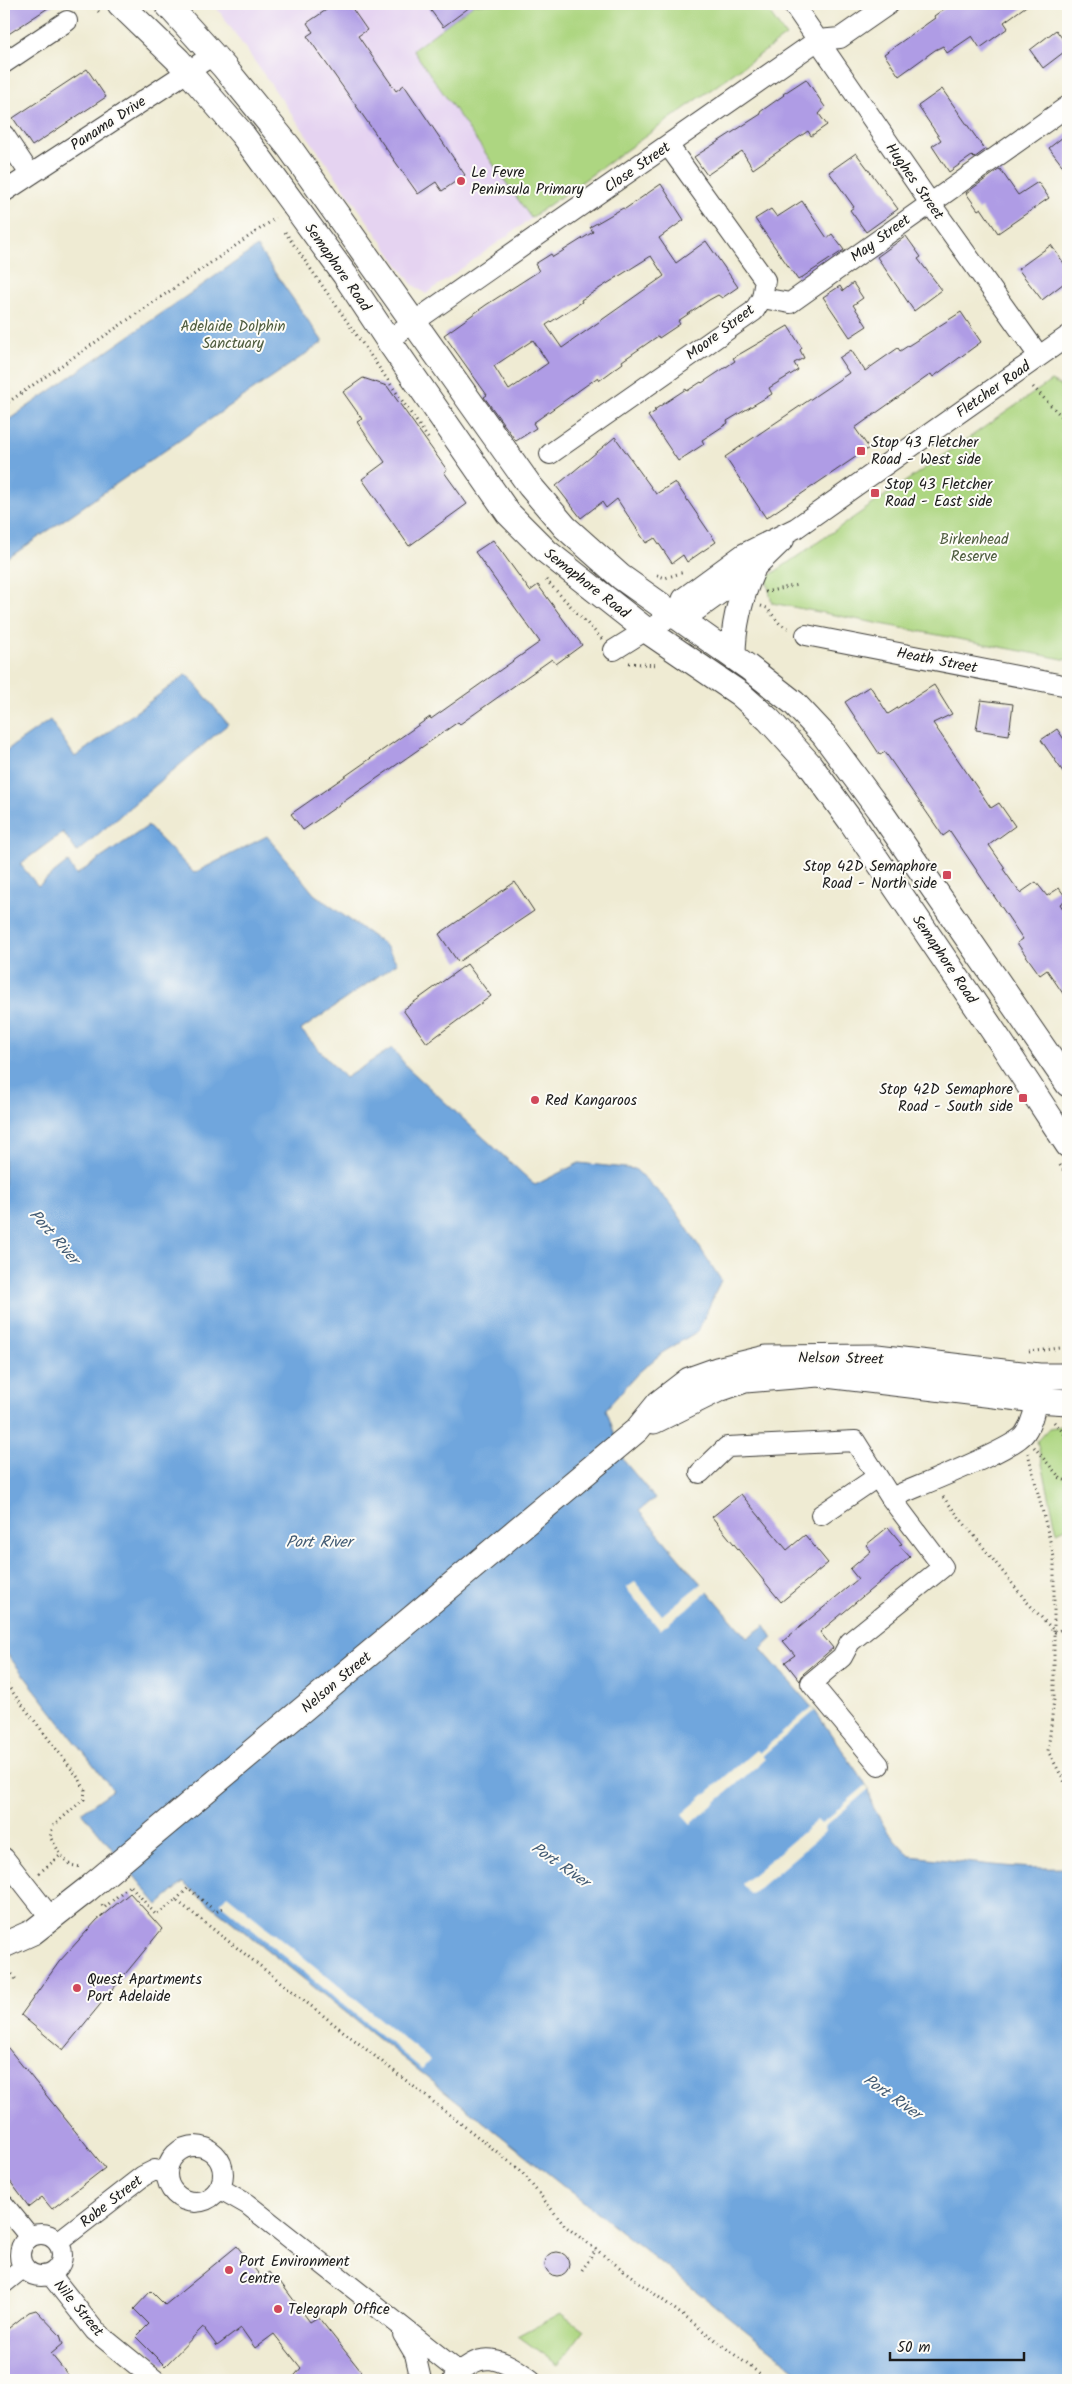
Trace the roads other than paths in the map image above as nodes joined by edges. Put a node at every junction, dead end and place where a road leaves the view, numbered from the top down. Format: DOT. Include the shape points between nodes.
graph roads {
  1 [pos="120,4"];
  2 [pos="167,4"];
  3 [pos="793,4"];
  4 [pos="889,4"];
  5 [pos="67,21"];
  6 [pos="818,40"];
  7 [pos="213,55"];
  8 [pos="4,63"];
  9 [pos="188,72"];
  10 [pos="1068,106"];
  11 [pos="4,135"];
  12 [pos="668,145"];
  13 [pos="30,174"];
  14 [pos="4,192"];
  15 [pos="930,203"];
  16 [pos="762,298"];
  17 [pos="413,324"];
  18 [pos="1068,336"];
  19 [pos="388,340"];
  20 [pos="1039,356"];
  21 [pos="550,454"];
  22 [pos="796,528"];
  23 [pos="757,582"];
  24 [pos="676,615"];
  25 [pos="646,630"];
  26 [pos="806,635"];
  27 [pos="619,655"];
  28 [pos="733,656"];
  29 [pos="1068,686"];
  30 [pos="1068,1084"];
  31 [pos="1063,1153"];
  32 [pos="1068,1370"];
  33 [pos="1039,1376"];
  34 [pos="1068,1376"];
  35 [pos="1036,1400"];
  36 [pos="1068,1402"];
  37 [pos="637,1430"];
  38 [pos="700,1473"];
  39 [pos="877,1477"];
  40 [pos="890,1498"];
  41 [pos="821,1515"];
  42 [pos="879,1765"];
  43 [pos="4,1858"];
  44 [pos="42,1925"];
  45 [pos="4,1945"];
  46 [pos="10,1972"];
  47 [pos="167,2174"];
  48 [pos="220,2188"];
  49 [pos="4,2205"];
  50 [pos="30,2237"];
  51 [pos="58,2242"];
  52 [pos="24,2267"];
  53 [pos="50,2274"];
  54 [pos="4,2283"];
  55 [pos="398,2324"];
  56 [pos="456,2376"];
  57 [pos="155,2380"];
  58 [pos="421,2380"];
  59 [pos="531,2380"];
  1 -- 9 [label="main road, Semaphore Road"];
  2 -- 7 [label="main road, Semaphore Road"];
  3 -- 6 [label="street, Hughes Street"];
  4 -- 6 [label="street, Close Street" via="840,38"];
  5 -- 8 [label="street"];
  6 -- 12 [label="street, Close Street"];
  6 -- 15 [label="street, Hughes Street"];
  7 -- 9 [label="street, Panama Drive"];
  7 -- 17 [label="main road, Semaphore Road" via="289,147"];
  9 -- 13 [label="street, Panama Drive"];
  9 -- 19 [label="main road, Semaphore Road" via="242,134 345,274"];
  10 -- 15 [label="street, May Street"];
  11 -- 13 [label="street"];
  12 -- 16 [label="street, Moore Street" via="765,280"];
  12 -- 17 [label="street, Close Street"];
  13 -- 14 [label="street, Panama Drive"];
  15 -- 16 [label="street, May Street" via="790,303"];
  15 -- 20 [label="street, Hughes Street"];
  16 -- 21 [label="street, Moore Street" via="754,311"];
  17 -- 19 [label="street, Close Street"];
  17 -- 24 [label="main road, Semaphore Road" via="530,486 565,527 621,577"];
  18 -- 20 [label="street, Fletcher Road"];
  19 -- 25 [label="main road, Semaphore Road" via="508,513 547,552"];
  20 -- 22 [label="street, Fletcher Road"];
  22 -- 23 [label="street, Fletcher Road"];
  22 -- 24 [label="street, Fletcher Road" via="742,554 683,598"];
  23 -- 24 [label="street, Fletcher Road" via="693,613"];
  23 -- 28 [label="main road" via="744,590 733,633"];
  24 -- 25 [label="street, Fletcher Road"];
  24 -- 28 [label="main road, Semaphore Road"];
  25 -- 27 [label="street, Fletcher Road"];
  25 -- 31 [label="main road, Semaphore Road" via="740,694 810,765 989,1025"];
  26 -- 29 [label="street, Heath Street"];
  28 -- 30 [label="main road, Semaphore Road" via="794,703 824,735"];
  32 -- 33 [label="main road"];
  33 -- 34 [label="main road, Nelson Street"];
  33 -- 35 [label="street"];
  33 -- 37 [label="main road, Nelson Street" via="877,1358 766,1358 690,1380 659,1403"];
  35 -- 36 [label="main road, Nelson Street"];
  35 -- 37 [label="main road, Nelson Street" via="818,1374 769,1377 745,1380 719,1389"];
  35 -- 40 [label="street" via="1034,1419 1024,1435 1002,1450"];
  37 -- 44 [label="main road, Nelson Street"];
  38 -- 39 [label="street" via="727,1448 855,1441"];
  39 -- 40 [label="street"];
  39 -- 41 [label="street"];
  40 -- 42 [label="street" via="943,1567 850,1642 842,1657 811,1683"];
  43 -- 44 [label="street"];
  44 -- 45 [label="main road, Nelson Street"];
  44 -- 46 [label="main road, Nelson Street"];
  47 -- 48 [label="street" via="173,2191 188,2201 206,2200"];
  47 -- 48 [label="street" via="179,2151 195,2146 205,2148 213,2153 223,2170"];
  47 -- 51 [label="street, Robe Street" via="155,2170 143,2176"];
  48 -- 55 [label="street" via="247,2204"];
  49 -- 50 [label="street"];
  50 -- 51 [label="street" via="43,2234"];
  50 -- 52 [label="street" via="21,2250"];
  51 -- 53 [label="street" via="62,2259"];
  52 -- 53 [label="street" via="35,2275"];
  52 -- 54 [label="street"];
  53 -- 57 [label="street, Nile Street" via="96,2331"];
  55 -- 56 [label="street"];
  55 -- 58 [label="street" via="415,2354"];
  56 -- 59 [label="street" via="475,2362 495,2358 513,2366"];
}
